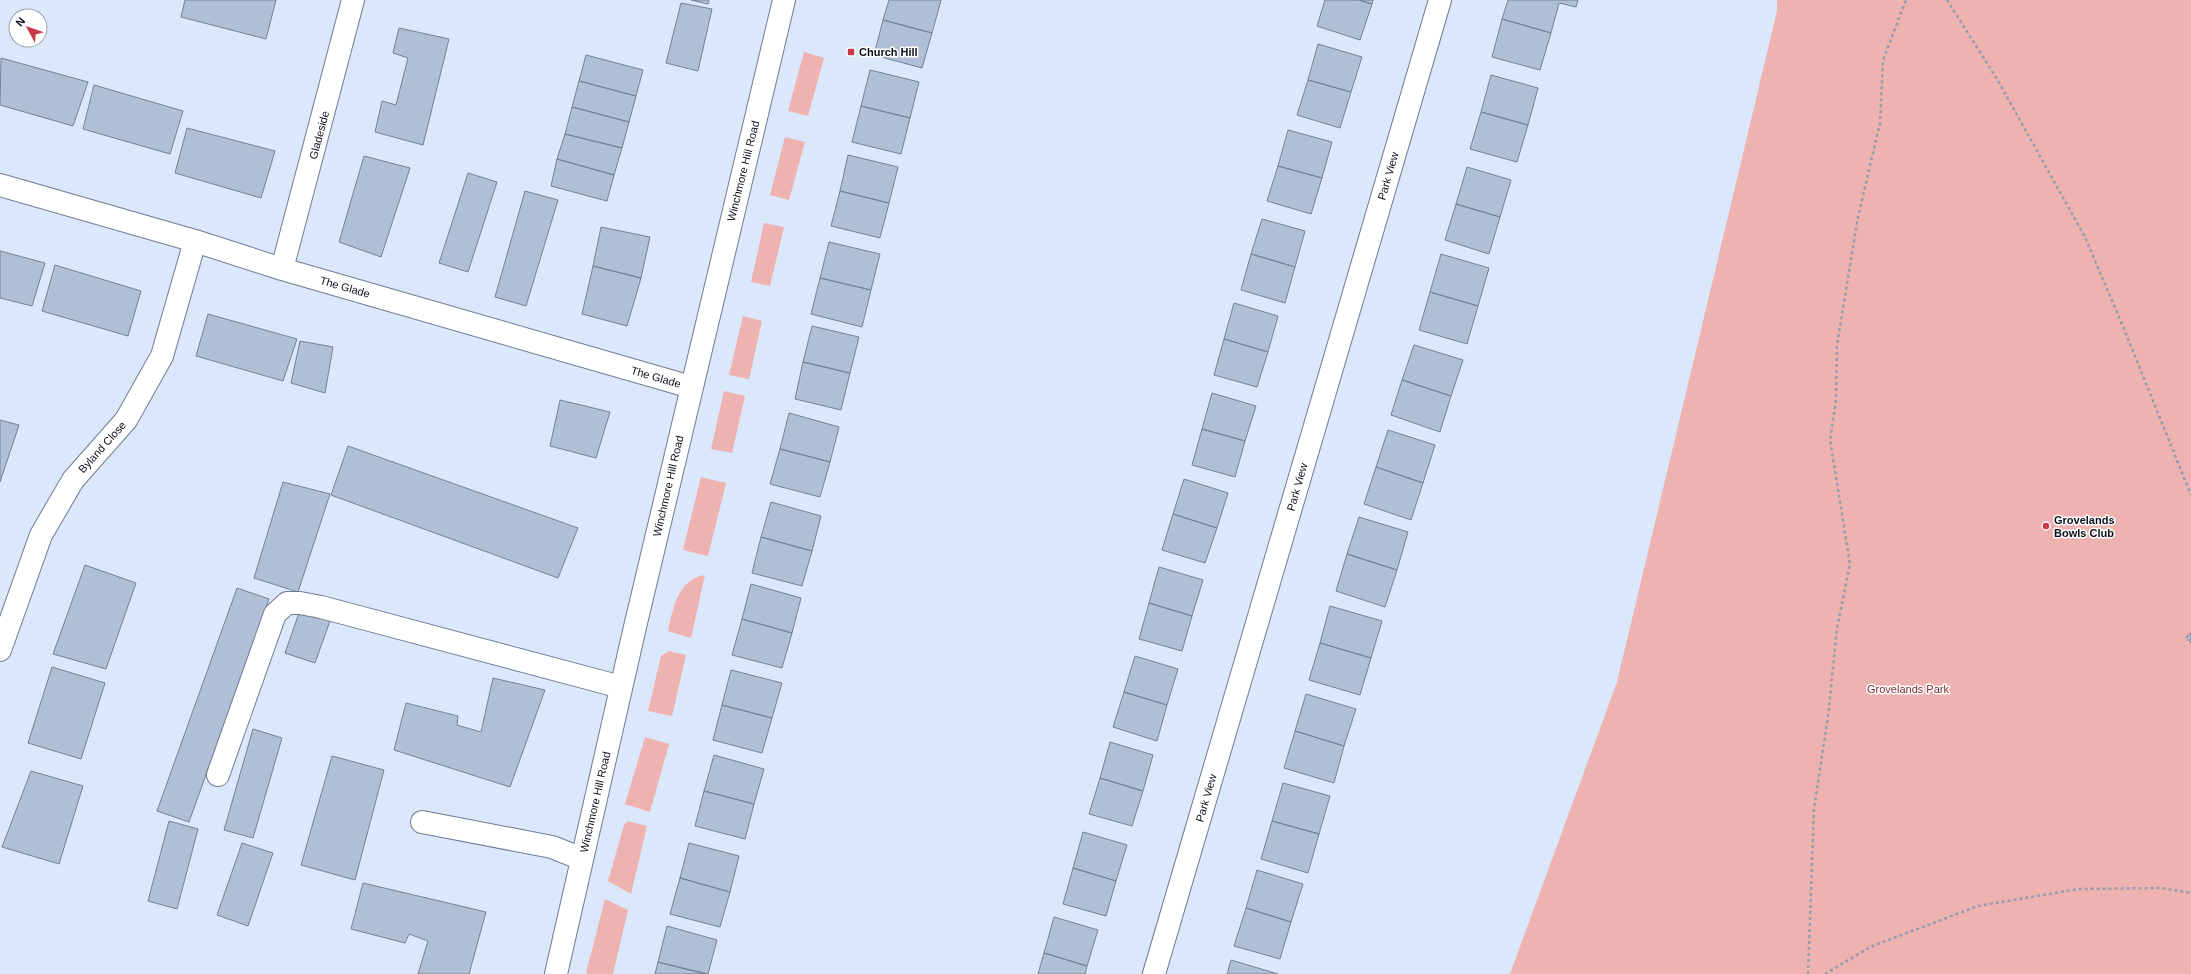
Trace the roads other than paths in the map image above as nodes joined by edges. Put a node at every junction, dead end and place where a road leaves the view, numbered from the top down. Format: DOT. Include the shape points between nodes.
graph roads {
  1 [pos="353,0"];
  2 [pos="784,0"];
  3 [pos="1440,0"];
  4 [pos="0,185"];
  5 [pos="195,241"];
  6 [pos="282,269"];
  7 [pos="691,387"];
  8 [pos="0,650"];
  9 [pos="621,687"];
  10 [pos="218,774"];
  11 [pos="422,822"];
  12 [pos="582,859"];
  13 [pos="556,974"];
  14 [pos="1154,974"];
  1 -- 6 [label="street, Gladeside"];
  2 -- 7 [label="street, Winchmore Hill Road"];
  3 -- 14 [label="street, Park View"];
  4 -- 5 [label="street, The Glade"];
  5 -- 6 [label="street, The Glade"];
  5 -- 8 [label="street, Byland Close" via="162,356 126,420 73,480 41,535"];
  6 -- 7 [label="street, The Glade"];
  7 -- 9 [label="street, Winchmore Hill Road"];
  9 -- 10 [label="street" via="321,607 287,603 275,614"];
  9 -- 12 [label="street, Winchmore Hill Road"];
  11 -- 12 [label="street" via="552,847"];
  12 -- 13 [label="street, Winchmore Hill Road"];
}
